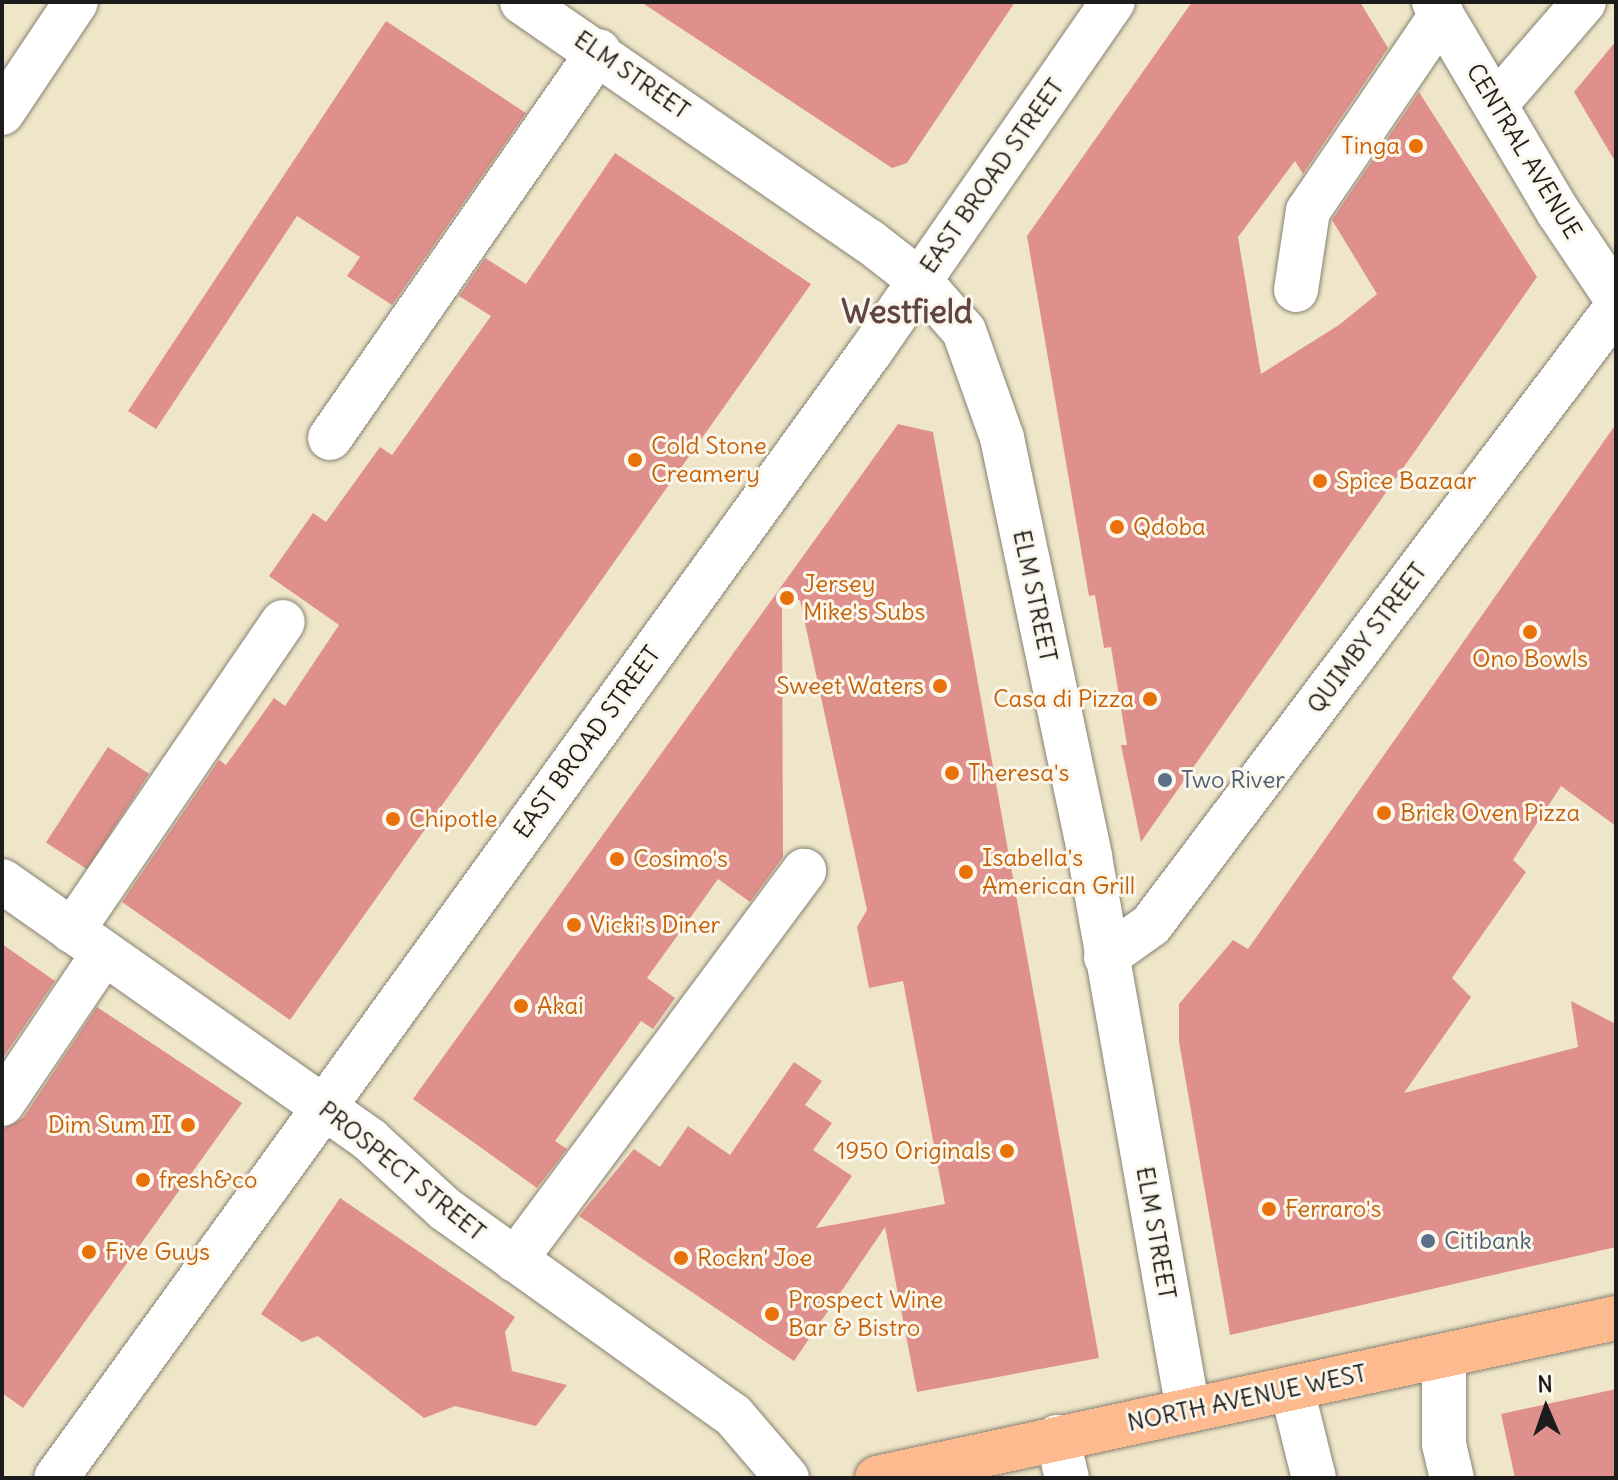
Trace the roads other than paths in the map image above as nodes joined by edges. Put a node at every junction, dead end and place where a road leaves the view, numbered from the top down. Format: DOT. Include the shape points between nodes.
graph roads {
  1 [pos="76,2"];
  2 [pos="522,2"];
  3 [pos="1113,2"];
  4 [pos="1584,2"];
  5 [pos="1438,8"];
  6 [pos="599,51"];
  7 [pos="1495,105"];
  8 [pos="2,113"];
  9 [pos="919,280"];
  10 [pos="1296,290"];
  11 [pos="1616,298"];
  12 [pos="1616,308"];
  13 [pos="330,438"];
  14 [pos="283,622"];
  15 [pos="804,871"];
  16 [pos="2,881"];
  17 [pos="88,942"];
  18 [pos="1106,957"];
  19 [pos="2,1104"];
  20 [pos="323,1106"];
  21 [pos="515,1260"];
  22 [pos="1616,1318"];
  23 [pos="1444,1356"];
  24 [pos="1292,1390"];
  25 [pos="1188,1410"];
  26 [pos="1062,1458"];
  27 [pos="56,1478"];
  28 [pos="787,1478"];
  29 [pos="877,1478"];
  30 [pos="1314,1478"];
  31 [pos="1452,1478"];
  1 -- 8 [label="street"];
  2 -- 6 [label="street, ELM STREET"];
  3 -- 9 [label="street, EAST BROAD STREET"];
  4 -- 7 [label="street"];
  5 -- 7 [label="street, CENTRAL AVENUE"];
  5 -- 10 [label="street" via="1308,211"];
  6 -- 9 [label="street, ELM STREET"];
  6 -- 13 [label="street"];
  7 -- 11 [label="street, CENTRAL AVENUE"];
  9 -- 18 [label="street, ELM STREET" via="964,331 1002,438"];
  9 -- 20 [label="street, EAST BROAD STREET"];
  12 -- 18 [label="street, QUIMBY STREET" via="1151,925"];
  14 -- 17 [label="street"];
  15 -- 21 [label="street"];
  16 -- 17 [label="street, PROSPECT STREET"];
  17 -- 19 [label="street"];
  17 -- 20 [label="street, PROSPECT STREET"];
  18 -- 25 [label="street, ELM STREET"];
  20 -- 21 [label="street, PROSPECT STREET" via="370,1140 445,1209"];
  20 -- 27 [label="street, EAST BROAD STREET"];
  21 -- 28 [label="street, PROSPECT STREET" via="733,1415"];
  22 -- 23 [label="main road, NORTH AVENUE WEST"];
  23 -- 24 [label="main road, NORTH AVENUE WEST"];
  23 -- 31 [label="street" via="1444,1444"];
  24 -- 25 [label="main road, NORTH AVENUE WEST"];
  24 -- 30 [label="street"];
  25 -- 26 [label="main road, NORTH AVENUE WEST"];
  26 -- 29 [label="main road, NORTH AVENUE WEST"];
}
